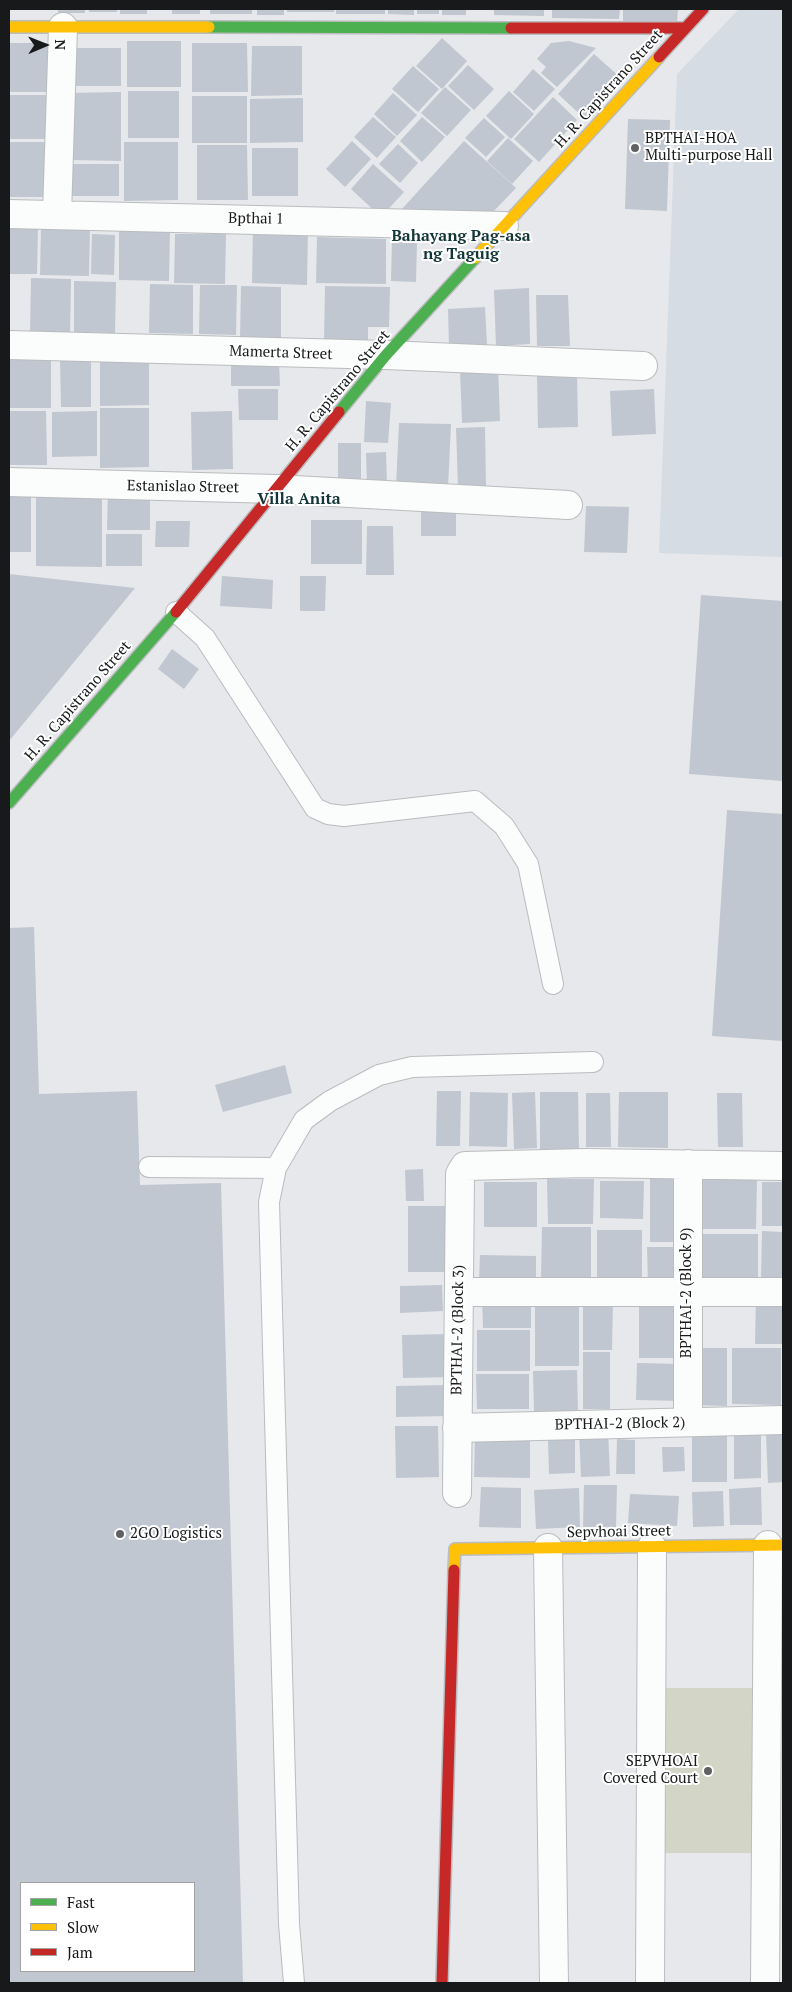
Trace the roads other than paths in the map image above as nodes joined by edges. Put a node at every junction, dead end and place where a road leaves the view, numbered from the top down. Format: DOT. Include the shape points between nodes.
graph roads {
  1 [pos="703,9"];
  2 [pos="9,27"];
  3 [pos="63,27"];
  4 [pos="685,28"];
  5 [pos="9,214"];
  6 [pos="57,215"];
  7 [pos="504,226"];
  8 [pos="9,345"];
  9 [pos="386,355"];
  10 [pos="644,366"];
  11 [pos="9,482"];
  12 [pos="276,489"];
  13 [pos="568,505"];
  14 [pos="176,612"];
  15 [pos="9,803"];
  16 [pos="554,984"];
  17 [pos="593,1062"];
  18 [pos="688,1164"];
  19 [pos="783,1166"];
  20 [pos="149,1167"];
  21 [pos="276,1168"];
  22 [pos="459,1292"];
  23 [pos="687,1292"];
  24 [pos="783,1292"];
  25 [pos="783,1420"];
  26 [pos="688,1422"];
  27 [pos="457,1428"];
  28 [pos="457,1493"];
  29 [pos="776,1545"];
  30 [pos="652,1547"];
  31 [pos="548,1548"];
  32 [pos="294,1983"];
  33 [pos="442,1983"];
  34 [pos="554,1983"];
  35 [pos="650,1983"];
  36 [pos="765,1983"];
  1 -- 4 [label="street, H. R. Capistrano Street"];
  2 -- 3 [label="street"];
  3 -- 4 [label="street"];
  3 -- 6 [label="street"];
  4 -- 7 [label="street, H. R. Capistrano Street"];
  5 -- 6 [label="street, Bpthai 1"];
  6 -- 7 [label="street, Bpthai 1"];
  7 -- 9 [label="street, H. R. Capistrano Street"];
  8 -- 9 [label="street, Mamerta Street"];
  9 -- 10 [label="street, Mamerta Street"];
  9 -- 12 [label="street, H. R. Capistrano Street"];
  11 -- 12 [label="street, Estanislao Street"];
  12 -- 13 [label="street, Estanislao Street"];
  12 -- 14 [label="street, H. R. Capistrano Street"];
  14 -- 15 [label="street, H. R. Capistrano Street"];
  14 -- 16 [label="lane" via="205,638 315,808 344,816 475,801 504,826 528,864"];
  17 -- 21 [label="lane" via="412,1067 379,1075 330,1101 304,1120"];
  18 -- 19 [label="street"];
  18 -- 22 [label="street, BPTHAI-2 (Block 3)" via="474,1164 464,1167 460,1174"];
  18 -- 23 [label="street, BPTHAI-2 (Block 9)"];
  20 -- 21 [label="lane"];
  21 -- 32 [label="lane" via="269,1202 288,1904"];
  22 -- 23 [label="street"];
  22 -- 27 [label="street, BPTHAI-2 (Block 3)"];
  23 -- 24 [label="street"];
  23 -- 26 [label="street, BPTHAI-2 (Block 9)"];
  25 -- 26 [label="street, BPTHAI-2 (Block 2)"];
  26 -- 27 [label="street, BPTHAI-2 (Block 2)"];
  27 -- 28 [label="street, BPTHAI-2 (Block 3)"];
  29 -- 30 [label="street, Sepvhoai Street"];
  29 -- 36 [label="street"];
  30 -- 31 [label="street, Sepvhoai Street"];
  30 -- 35 [label="street"];
  31 -- 33 [label="street, Sepvhoai Street" via="456,1549"];
  31 -- 34 [label="street"];
}
